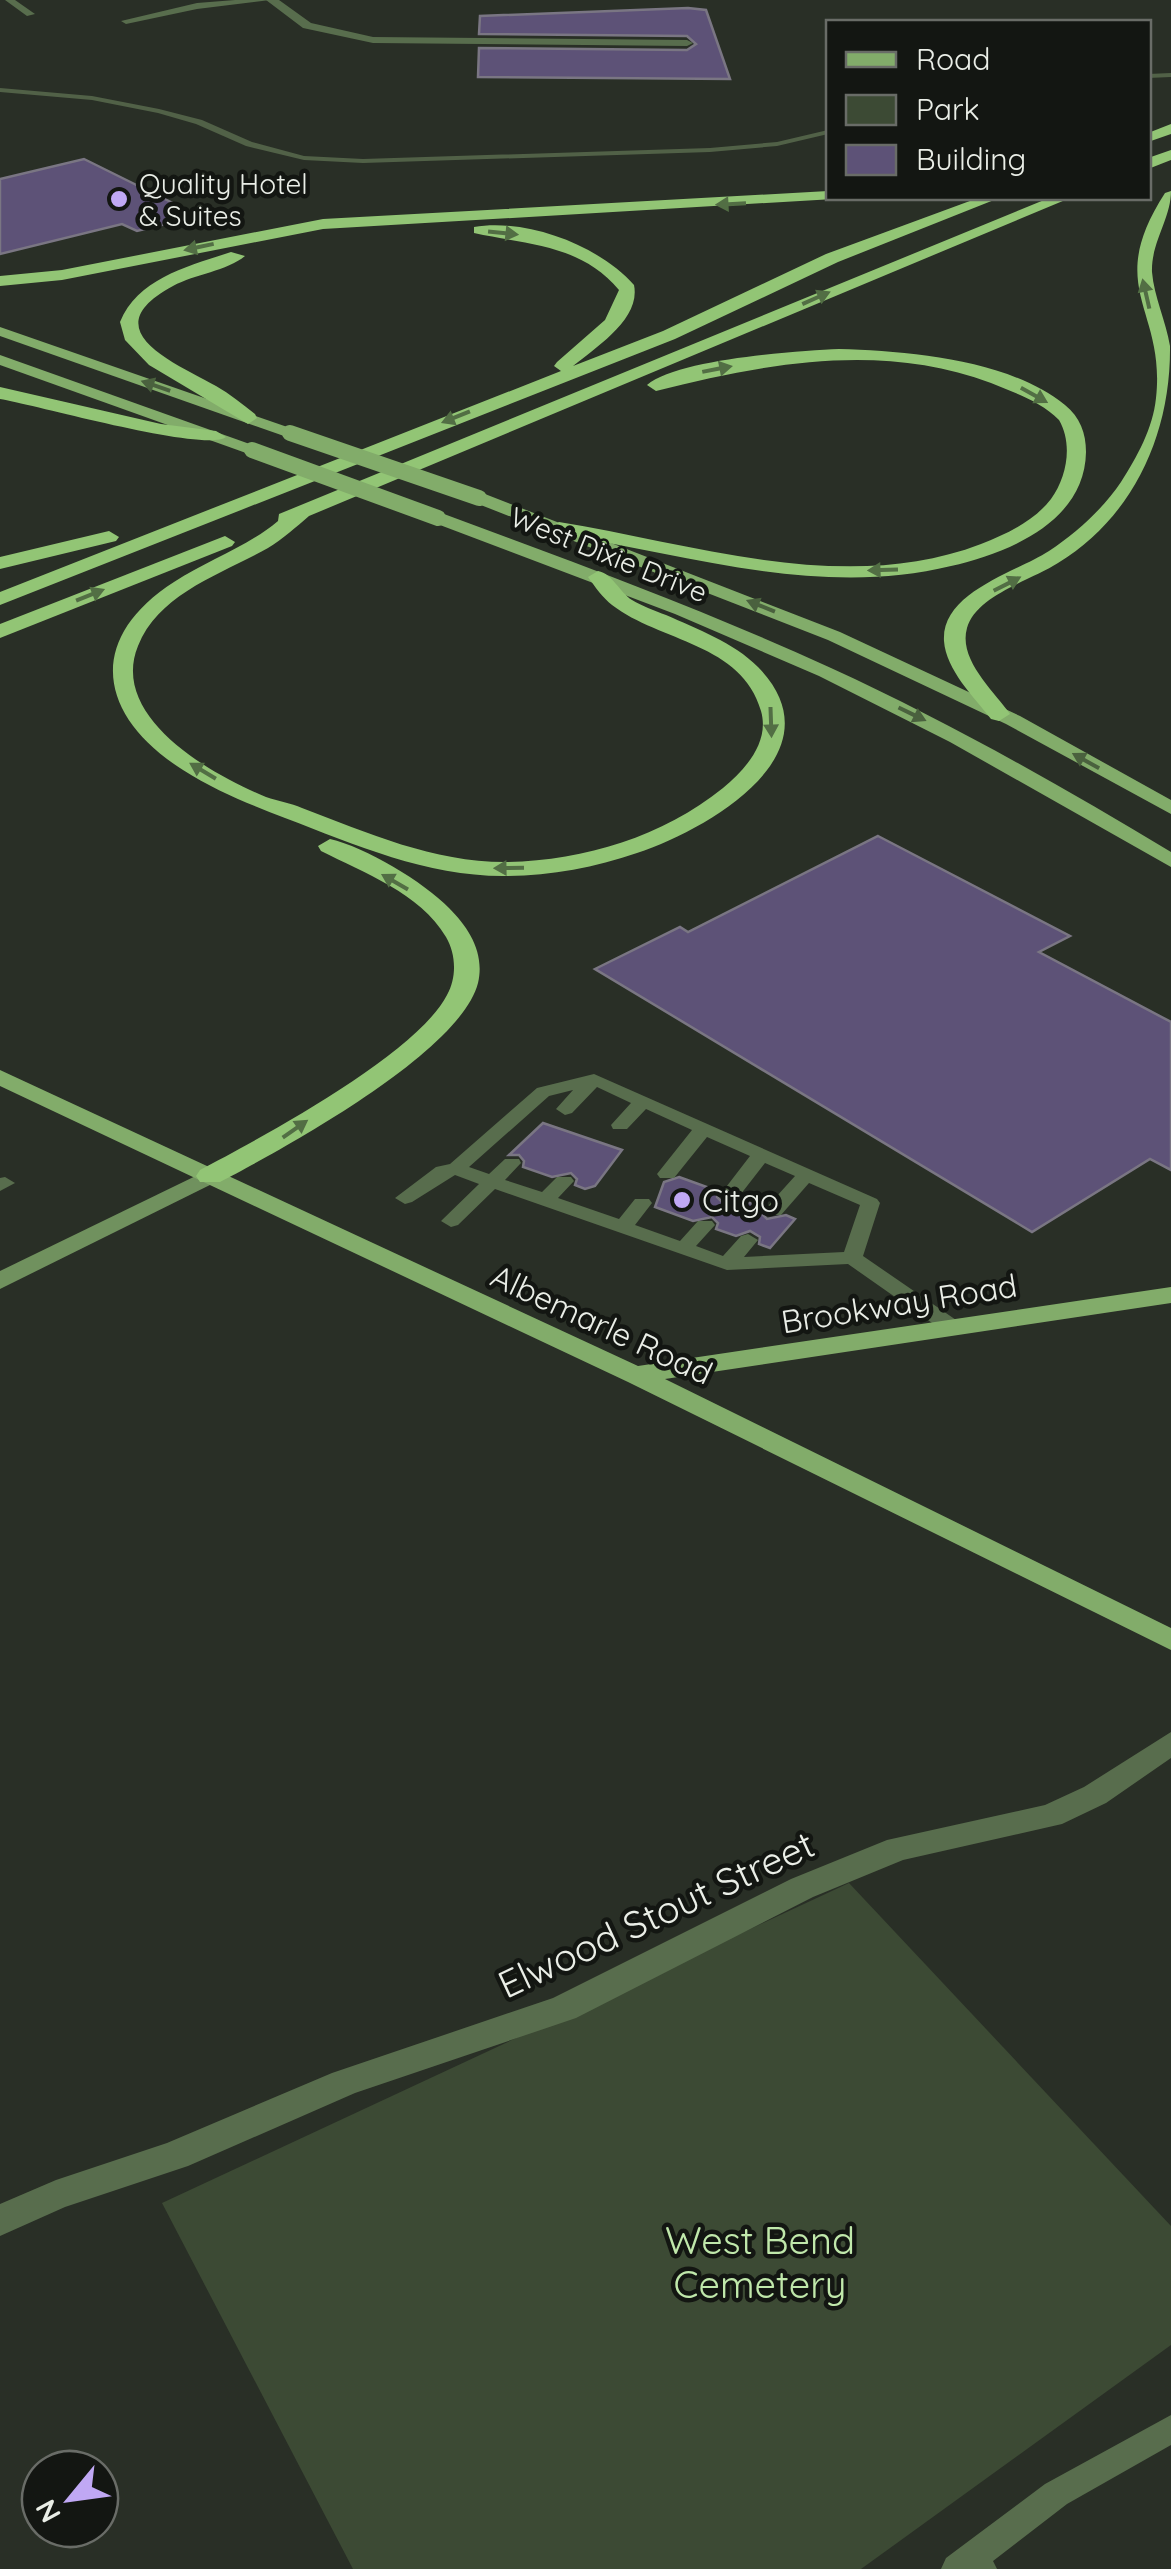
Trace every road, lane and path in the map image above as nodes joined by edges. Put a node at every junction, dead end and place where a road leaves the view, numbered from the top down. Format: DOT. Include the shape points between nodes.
graph roads {
  1 [pos="9,0"];
  2 [pos="269,0"];
  3 [pos="30,14"];
  4 [pos="126,20"];
  5 [pos="687,43"];
  6 [pos="826,196"];
  7 [pos="1171,196"];
  8 [pos="987,200"];
  9 [pos="1057,200"];
  10 [pos="0,281"];
  11 [pos="0,331"];
  12 [pos="0,360"];
  13 [pos="546,382"];
  14 [pos="0,394"];
  15 [pos="566,405"];
  16 [pos="248,418"];
  17 [pos="216,437"];
  18 [pos="277,488"];
  19 [pos="302,512"];
  20 [pos="560,528"];
  21 [pos="0,563"];
  22 [pos="598,576"];
  23 [pos="0,598"];
  24 [pos="0,632"];
  25 [pos="998,714"];
  26 [pos="259,802"];
  27 [pos="1171,808"];
  28 [pos="1171,861"];
  29 [pos="594,1078"];
  30 [pos="6,1085"];
  31 [pos="644,1100"];
  32 [pos="565,1109"];
  33 [pos="620,1124"];
  34 [pos="704,1128"];
  35 [pos="762,1154"];
  36 [pos="512,1163"];
  37 [pos="456,1169"];
  38 [pos="667,1174"];
  39 [pos="808,1174"];
  40 [pos="210,1176"];
  41 [pos="564,1181"];
  42 [pos="493,1182"];
  43 [pos="730,1196"];
  44 [pos="405,1198"];
  45 [pos="545,1200"];
  46 [pos="642,1203"];
  47 [pos="774,1211"];
  48 [pos="451,1220"];
  49 [pos="705,1225"];
  50 [pos="623,1227"];
  51 [pos="748,1240"];
  52 [pos="684,1248"];
  53 [pos="852,1258"];
  54 [pos="726,1264"];
  55 [pos="0,1282"];
  56 [pos="1171,1296"];
  57 [pos="952,1327"];
  58 [pos="637,1376"];
  59 [pos="1171,1640"];
  60 [pos="1171,1743"];
  61 [pos="0,2220"];
  62 [pos="1171,2430"];
  63 [pos="970,2565"];
  1 -- 3 [label="lane"];
  2 -- 4 [label="lane"];
  2 -- 5 [label="street" via="307,26 373,40"];
  6 -- 10 [label="highway, one-way" via="324,224"];
  25 -- 7 [label="highway, one-way" via="965,668 956,626 978,599 1085,532 1127,488 1151,447 1167,386 1142,282 1144,255"];
  8 -- 13 [label="highway" via="832,258 669,335"];
  15 -- 9 [label="highway, one-way"];
  16 -- 11 [label="main road, West Dixie Drive, one-way"];
  12 -- 17 [label="main road, West Dixie Drive"];
  16 -- 13 [label="highway, one-way" via="153,360 133,338 130,314 150,291 191,271 340,236 426,229 520,234 562,244 614,269 628,289 624,308"];
  13 -- 18 [label="highway, one-way"];
  14 -- 17 [label="highway" via="165,433"];
  15 -- 19 [label="highway"];
  15 -- 20 [label="highway, one-way" via="754,362 871,356 995,376 1042,398 1070,421 1077,452 1073,482 1048,514 1011,541 896,570 747,562"];
  16 -- 20 [label="main road, West Dixie Drive, bridge"];
  17 -- 22 [label="main road, West Dixie Drive, bridge"];
  18 -- 21 [label="highway" via="221,496 105,538"];
  18 -- 23 [label="highway"];
  24 -- 19 [label="highway, one-way"];
  26 -- 19 [label="highway, one-way" via="194,766 138,720 122,689 122,661 132,634 158,603"];
  25 -- 20 [label="main road, West Dixie Drive, one-way" via="834,636"];
  22 -- 26 [label="highway, one-way" via="620,602 742,666 766,695 774,717 771,746 724,800 616,851 503,869 402,854"];
  22 -- 28 [label="main road, West Dixie Drive, one-way" via="924,720"];
  27 -- 25 [label="main road, West Dixie Drive, one-way"];
  40 -- 26 [label="highway, one-way" via="269,1147 429,1034 458,1000 466,977 461,941 431,905"];
  29 -- 31 [label="lane"];
  29 -- 32 [label="lane"];
  29 -- 37 [label="lane" via="543,1092"];
  30 -- 40 [label="main road, Albemarle Road"];
  31 -- 33 [label="lane"];
  31 -- 34 [label="lane"];
  34 -- 35 [label="lane"];
  34 -- 38 [label="lane"];
  35 -- 39 [label="lane"];
  35 -- 43 [label="lane"];
  36 -- 42 [label="lane"];
  37 -- 42 [label="lane"];
  37 -- 44 [label="lane"];
  39 -- 47 [label="lane"];
  39 -- 53 [label="lane" via="870,1203"];
  40 -- 55 [label="street"];
  40 -- 58 [label="main road, Albemarle Road"];
  41 -- 45 [label="lane"];
  42 -- 45 [label="lane"];
  42 -- 48 [label="lane"];
  45 -- 50 [label="lane"];
  46 -- 50 [label="lane"];
  49 -- 52 [label="lane"];
  50 -- 52 [label="lane"];
  51 -- 54 [label="lane"];
  52 -- 54 [label="lane"];
  53 -- 54 [label="lane"];
  53 -- 57 [label="lane"];
  56 -- 57 [label="main road, Brookway Road"];
  57 -- 58 [label="main road, Brookway Road"];
  58 -- 59 [label="main road, Albemarle Road"];
  60 -- 61 [label="street, Elwood Stout Street" via="1095,1796 1051,1816 898,1849 802,1888 564,2008 344,2083"];
  62 -- 63 [label="lane" via="1056,2494"];
}
